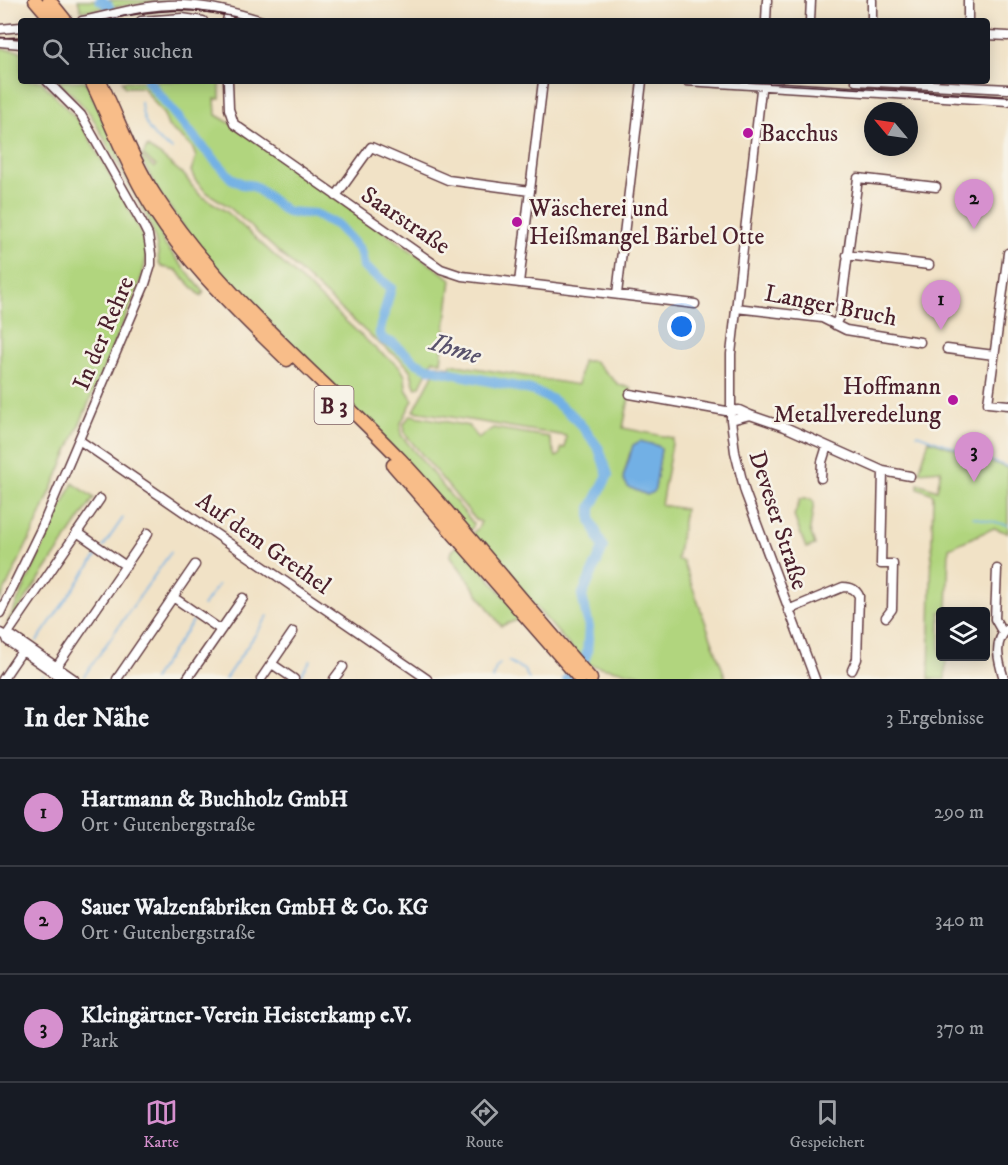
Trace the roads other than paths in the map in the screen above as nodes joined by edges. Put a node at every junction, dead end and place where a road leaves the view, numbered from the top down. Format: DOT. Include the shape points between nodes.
graph roads {
  1 [pos="767,0"];
  2 [pos="811,0"];
  3 [pos="872,0"];
  4 [pos="968,0"];
  5 [pos="46,4"];
  6 [pos="228,16"];
  7 [pos="52,18"];
  8 [pos="62,18"];
  9 [pos="97,18"];
  10 [pos="766,18"];
  11 [pos="810,18"];
  12 [pos="872,18"];
  13 [pos="968,18"];
  14 [pos="18,27"];
  15 [pos="0,29"];
  16 [pos="990,35"];
  17 [pos="1008,36"];
  18 [pos="0,42"];
  19 [pos="18,44"];
  20 [pos="50,84"];
  21 [pos="92,84"];
  22 [pos="101,84"];
  23 [pos="228,84"];
  24 [pos="543,84"];
  25 [pos="642,84"];
  26 [pos="762,84"];
  27 [pos="776,84"];
  28 [pos="913,84"];
  29 [pos="1008,89"];
  30 [pos="1008,101"];
  31 [pos="936,187"];
  32 [pos="530,191"];
  33 [pos="336,196"];
  34 [pos="1008,253"];
  35 [pos="847,255"];
  36 [pos="929,265"];
  37 [pos="519,283"];
  38 [pos="616,294"];
  39 [pos="1004,302"];
  40 [pos="695,304"];
  41 [pos="736,308"];
  42 [pos="835,325"];
  43 [pos="920,342"];
  44 [pos="947,350"];
  45 [pos="994,356"];
  46 [pos="630,394"];
  47 [pos="1008,405"];
  48 [pos="731,415"];
  49 [pos="79,440"];
  50 [pos="827,446"];
  51 [pos="883,471"];
  52 [pos="910,476"];
  53 [pos="821,477"];
  54 [pos="100,499"];
  55 [pos="77,532"];
  56 [pos="148,533"];
  57 [pos="195,565"];
  58 [pos="126,566"];
  59 [pos="997,569"];
  60 [pos="173,597"];
  61 [pos="243,598"];
  62 [pos="788,610"];
  63 [pos="0,613"];
  64 [pos="886,617"];
  65 [pos="221,630"];
  66 [pos="1005,631"];
  67 [pos="293,632"];
  68 [pos="3,634"];
  69 [pos="22,651"];
  70 [pos="567,659"];
  71 [pos="272,664"];
  72 [pos="343,667"];
  73 [pos="54,669"];
  74 [pos="852,670"];
  75 [pos="586,678"];
  76 [pos="3,679"];
  77 [pos="63,679"];
  78 [pos="74,679"];
  79 [pos="117,679"];
  80 [pos="187,679"];
  81 [pos="261,679"];
  82 [pos="294,679"];
  83 [pos="334,679"];
  84 [pos="427,679"];
  85 [pos="815,679"];
  86 [pos="1004,679"];
  1 -- 10 [label="street"];
  2 -- 11 [label="street"];
  3 -- 12 [label="street"];
  4 -- 13 [label="street"];
  5 -- 7 [label="highway"];
  5 -- 8 [label="highway"];
  6 -- 9 [label="street" via="185,5 166,5"];
  14 -- 15 [label="street"];
  16 -- 17 [label="street"];
  18 -- 19 [label="street"];
  20 -- 49 [label="street, In der Rehre" via="85,121 142,223 151,254 149,275"];
  21 -- 70 [label="highway, B 3" via="147,199 191,261 396,467"];
  22 -- 70 [label="highway, B 3" via="127,142 175,225 248,309 401,461 469,536"];
  23 -- 33 [label="street, Saarstraße" via="234,124"];
  24 -- 32 [label="street"];
  25 -- 38 [label="street"];
  26 -- 41 [label="street, Deveser Straße"];
  27 -- 30 [label="street"];
  28 -- 29 [label="street"];
  31 -- 35 [label="street" via="858,178"];
  32 -- 33 [label="street" via="448,180 371,147"];
  32 -- 37 [label="street"];
  33 -- 37 [label="street, Saarstraße" via="441,269 462,276"];
  34 -- 39 [label="street"];
  35 -- 36 [label="street"];
  35 -- 42 [label="street" via="840,315"];
  37 -- 38 [label="street, Saarstraße"];
  38 -- 40 [label="street, Saarstraße"];
  39 -- 45 [label="street"];
  41 -- 42 [label="street, Langer Bruch" via="822,318"];
  41 -- 48 [label="street, Deveser Straße" via="729,382"];
  42 -- 43 [label="street, Langer Bruch"];
  44 -- 45 [label="street"];
  45 -- 47 [label="street" via="988,403"];
  46 -- 48 [label="street"];
  48 -- 50 [label="street" via="739,410"];
  48 -- 62 [label="street, Deveser Straße" via="745,492"];
  49 -- 63 [label="street, In der Rehre"];
  49 -- 84 [label="street, Auf dem Grethel"];
  50 -- 51 [label="street"];
  50 -- 53 [label="street"];
  51 -- 52 [label="street"];
  51 -- 64 [label="street" via="881,564 893,564 892,609"];
  54 -- 55 [label="street"];
  55 -- 58 [label="street"];
  55 -- 68 [label="street"];
  56 -- 58 [label="street"];
  57 -- 60 [label="street"];
  58 -- 73 [label="street"];
  59 -- 66 [label="street" via="996,619"];
  60 -- 65 [label="street"];
  60 -- 79 [label="street"];
  61 -- 65 [label="street"];
  62 -- 74 [label="street" via="843,587 856,591 857,659"];
  62 -- 85 [label="street, Deveser Straße"];
  65 -- 80 [label="street"];
  66 -- 86 [label="street" via="998,642"];
  67 -- 71 [label="street"];
  68 -- 69 [label="street"];
  68 -- 73 [label="street" via="12,636"];
  69 -- 73 [label="street"];
  69 -- 76 [label="street"];
  70 -- 75 [label="highway, B 3"];
  71 -- 81 [label="street"];
  71 -- 82 [label="street"];
  72 -- 83 [label="street"];
  73 -- 77 [label="street"];
  73 -- 78 [label="street"];
}
